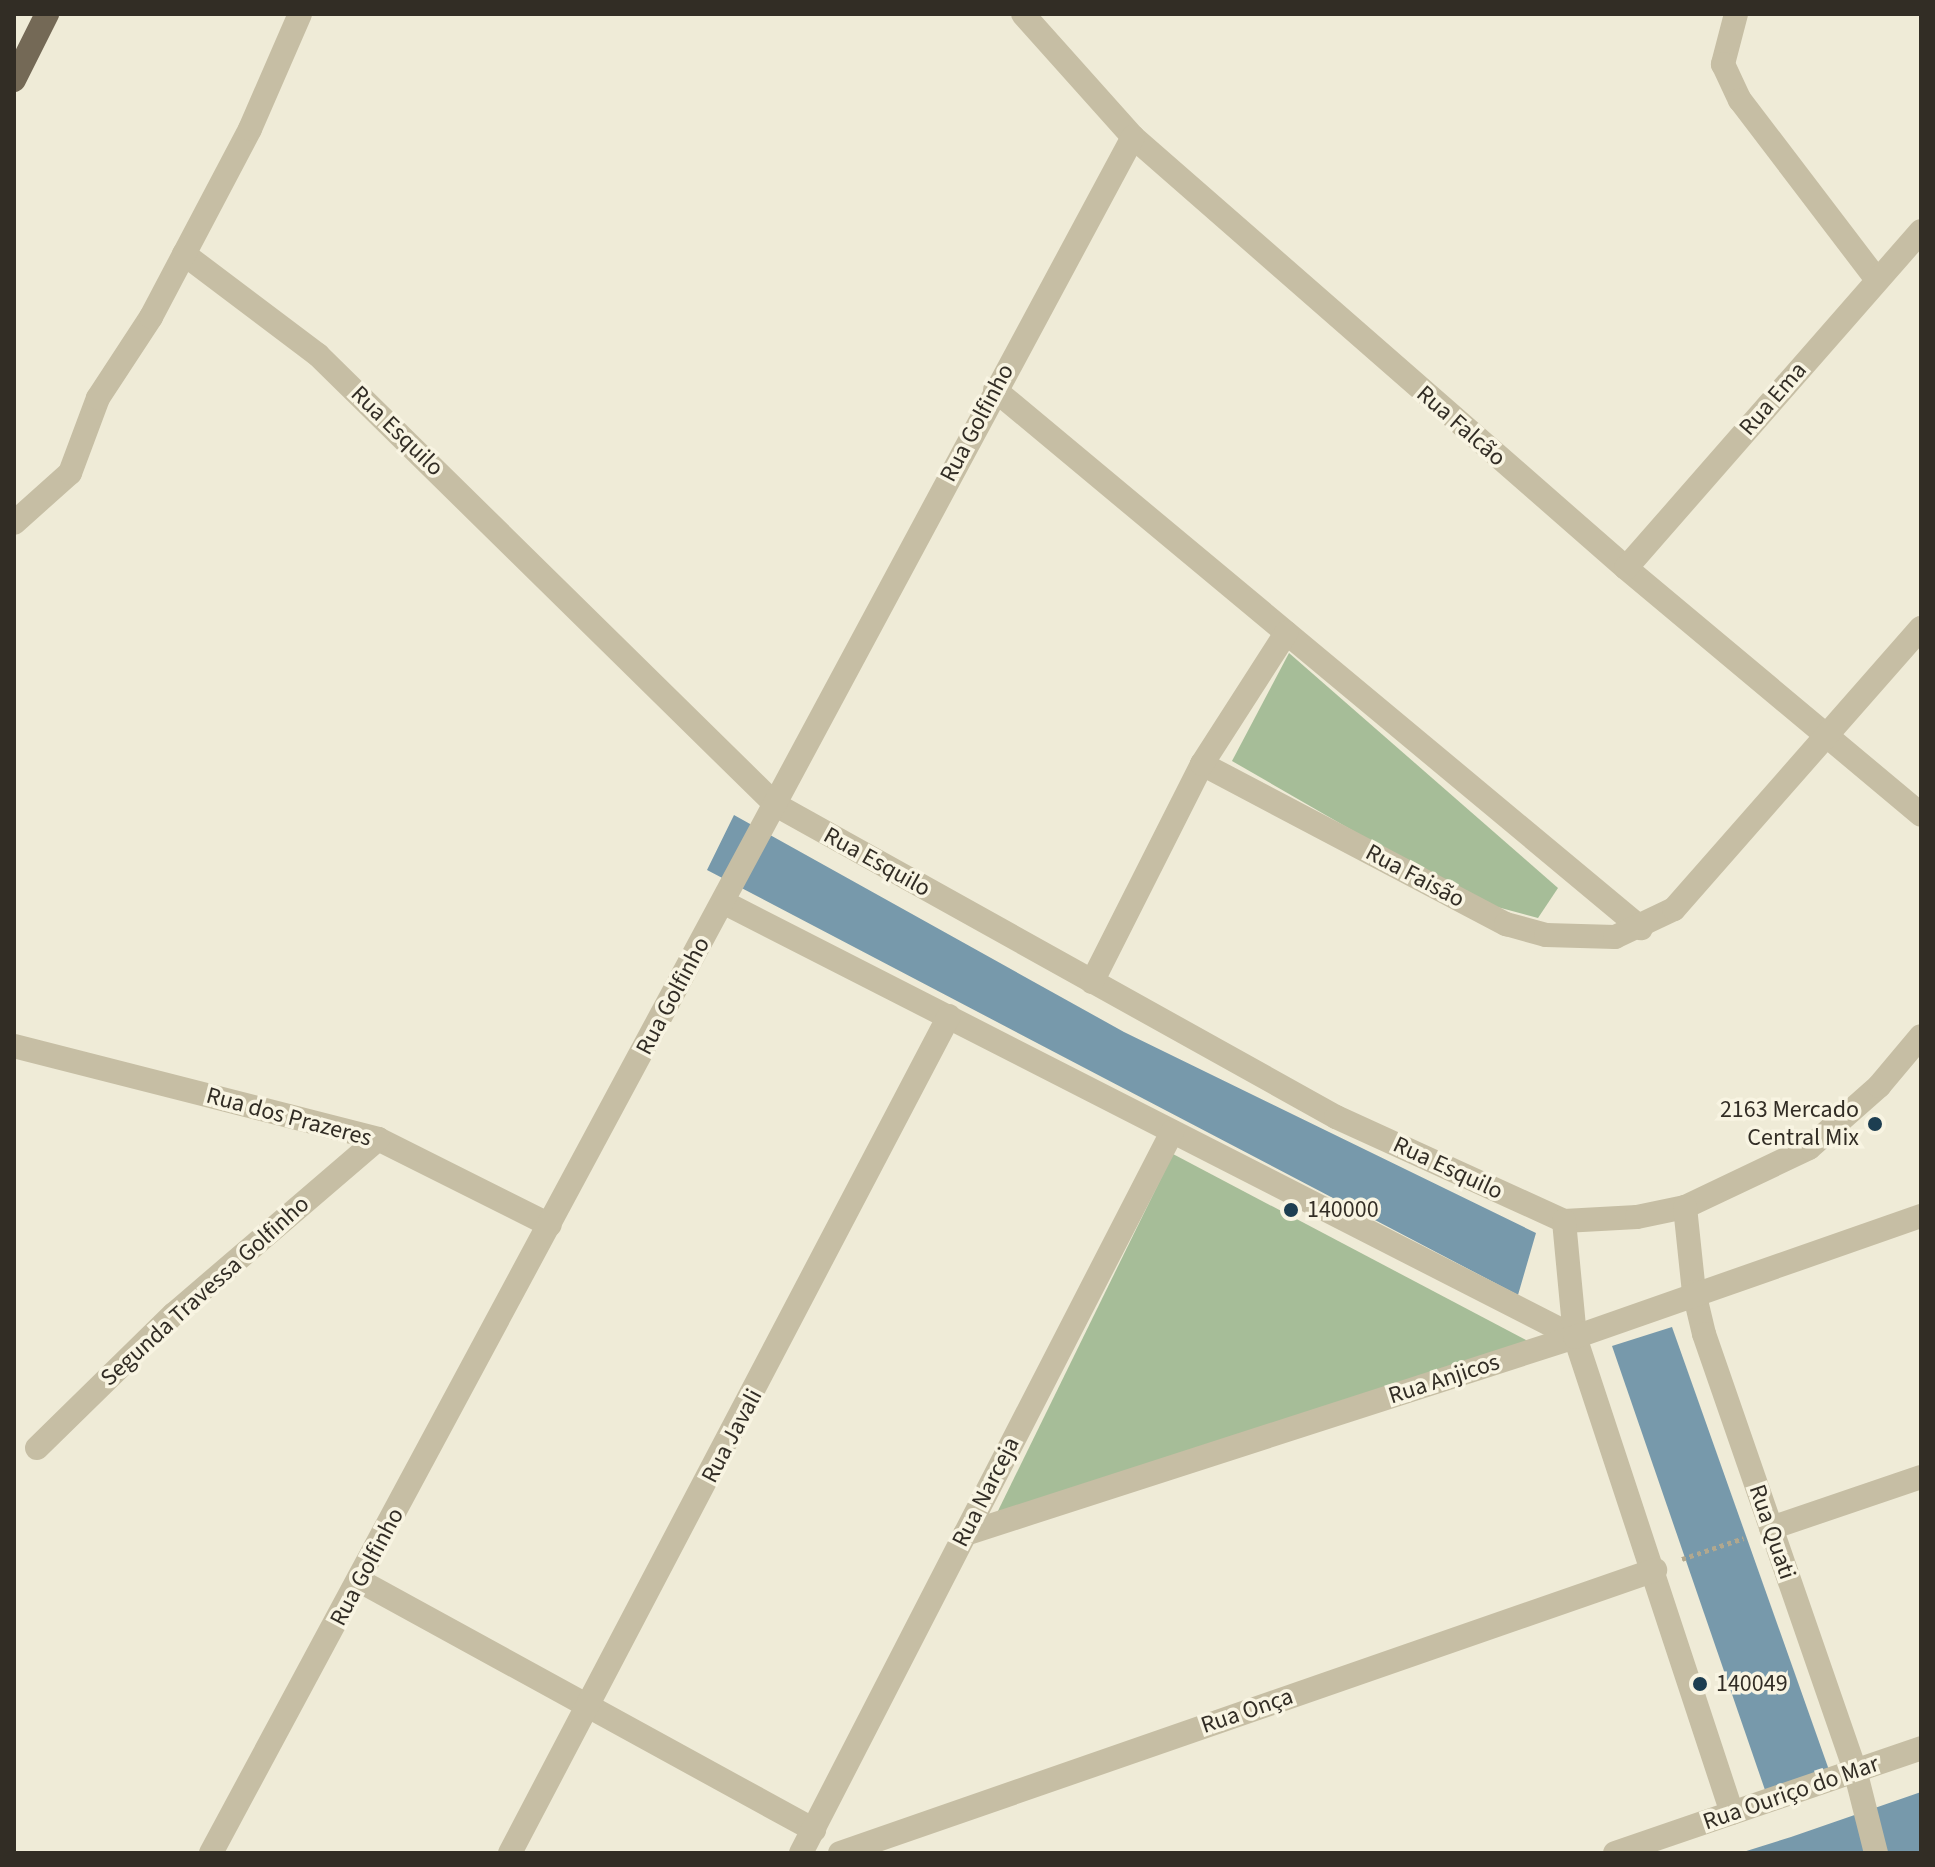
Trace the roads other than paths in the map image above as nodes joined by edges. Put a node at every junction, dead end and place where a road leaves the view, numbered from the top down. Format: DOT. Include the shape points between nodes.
graph roads {
  1 [pos="47,14"];
  2 [pos="300,14"];
  3 [pos="1023,14"];
  4 [pos="1736,14"];
  5 [pos="14,80"];
  6 [pos="1133,137"];
  7 [pos="1921,231"];
  8 [pos="184,254"];
  9 [pos="1877,280"];
  10 [pos="995,390"];
  11 [pos="14,523"];
  12 [pos="1626,568"];
  13 [pos="1921,628"];
  14 [pos="1286,633"];
  15 [pos="1827,740"];
  16 [pos="1202,764"];
  17 [pos="773,810"];
  18 [pos="1921,815"];
  19 [pos="726,896"];
  20 [pos="1641,928"];
  21 [pos="1092,982"];
  22 [pos="949,1016"];
  23 [pos="1921,1036"];
  24 [pos="14,1046"];
  25 [pos="1172,1132"];
  26 [pos="378,1139"];
  27 [pos="1685,1207"];
  28 [pos="1921,1216"];
  29 [pos="1564,1221"];
  30 [pos="550,1225"];
  31 [pos="1694,1292"];
  32 [pos="1575,1337"];
  33 [pos="37,1448"];
  34 [pos="1921,1477"];
  35 [pos="1762,1532"];
  36 [pos="965,1534"];
  37 [pos="1655,1570"];
  38 [pos="360,1581"];
  39 [pos="591,1704"];
  40 [pos="1921,1748"];
  41 [pos="1854,1776"];
  42 [pos="1732,1813"];
  43 [pos="814,1830"];
  44 [pos="211,1853"];
  45 [pos="510,1853"];
  46 [pos="801,1853"];
  47 [pos="840,1853"];
  48 [pos="1615,1853"];
  49 [pos="1876,1853"];
  1 -- 5 [label="main road"];
  2 -- 8 [label="street" via="287,55"];
  3 -- 6 [label="street, Rua Falcão"];
  4 -- 9 [label="street" via="1723,64 1740,100"];
  6 -- 10 [label="street, Rua Golfinho"];
  6 -- 12 [label="street, Rua Falcão"];
  7 -- 9 [label="street, Rua Ema"];
  8 -- 11 [label="street" via="98,398 70,473"];
  8 -- 17 [label="street, Rua Esquilo" via="318,355"];
  9 -- 12 [label="street, Rua Ema"];
  10 -- 14 [label="street"];
  10 -- 17 [label="street, Rua Golfinho"];
  12 -- 15 [label="street, Rua Falcão"];
  13 -- 15 [label="street, Rua Faisão"];
  14 -- 16 [label="street"];
  14 -- 20 [label="street"];
  15 -- 18 [label="street, Rua Falcão"];
  15 -- 20 [label="street, Rua Faisão" via="1674,909"];
  16 -- 20 [label="street, Rua Faisão" via="1506,924 1546,935 1615,937"];
  16 -- 21 [label="street"];
  17 -- 19 [label="street, Rua Golfinho"];
  17 -- 21 [label="street, Rua Esquilo"];
  19 -- 22 [label="street"];
  19 -- 30 [label="street, Rua Golfinho"];
  21 -- 29 [label="street, Rua Esquilo" via="1336,1117"];
  22 -- 25 [label="street"];
  22 -- 39 [label="street, Rua Javali"];
  23 -- 27 [label="street, Rua Esquilo" via="1879,1086 1809,1148"];
  24 -- 26 [label="street, Rua dos Prazeres"];
  25 -- 32 [label="street"];
  25 -- 36 [label="street, Rua Narceja"];
  26 -- 30 [label="street, Rua dos Prazeres"];
  26 -- 33 [label="street, Segunda Travessa Golfinho" via="174,1314"];
  27 -- 29 [label="street, Rua Esquilo" via="1637,1217"];
  27 -- 31 [label="street, Rua Quati"];
  28 -- 31 [label="street, Rua Anjicos"];
  29 -- 32 [label="street"];
  30 -- 38 [label="street, Rua Golfinho"];
  31 -- 32 [label="street, Rua Anjicos"];
  31 -- 35 [label="street, Rua Quati"];
  32 -- 36 [label="street, Rua Anjicos"];
  32 -- 37 [label="street"];
  34 -- 35 [label="street"];
  35 -- 41 [label="street, Rua Quati"];
  36 -- 43 [label="street, Rua Narceja"];
  37 -- 42 [label="street"];
  37 -- 47 [label="street, Rua Onça"];
  38 -- 39 [label="street"];
  38 -- 44 [label="street, Rua Golfinho"];
  39 -- 43 [label="street"];
  39 -- 45 [label="street, Rua Javali"];
  40 -- 41 [label="street, Rua Ouriço do Mar"];
  41 -- 42 [label="street, Rua Ouriço do Mar"];
  41 -- 49 [label="street, Rua Quati"];
  42 -- 48 [label="street, Rua Ouriço do Mar"];
  43 -- 46 [label="street, Rua Narceja"];
}
